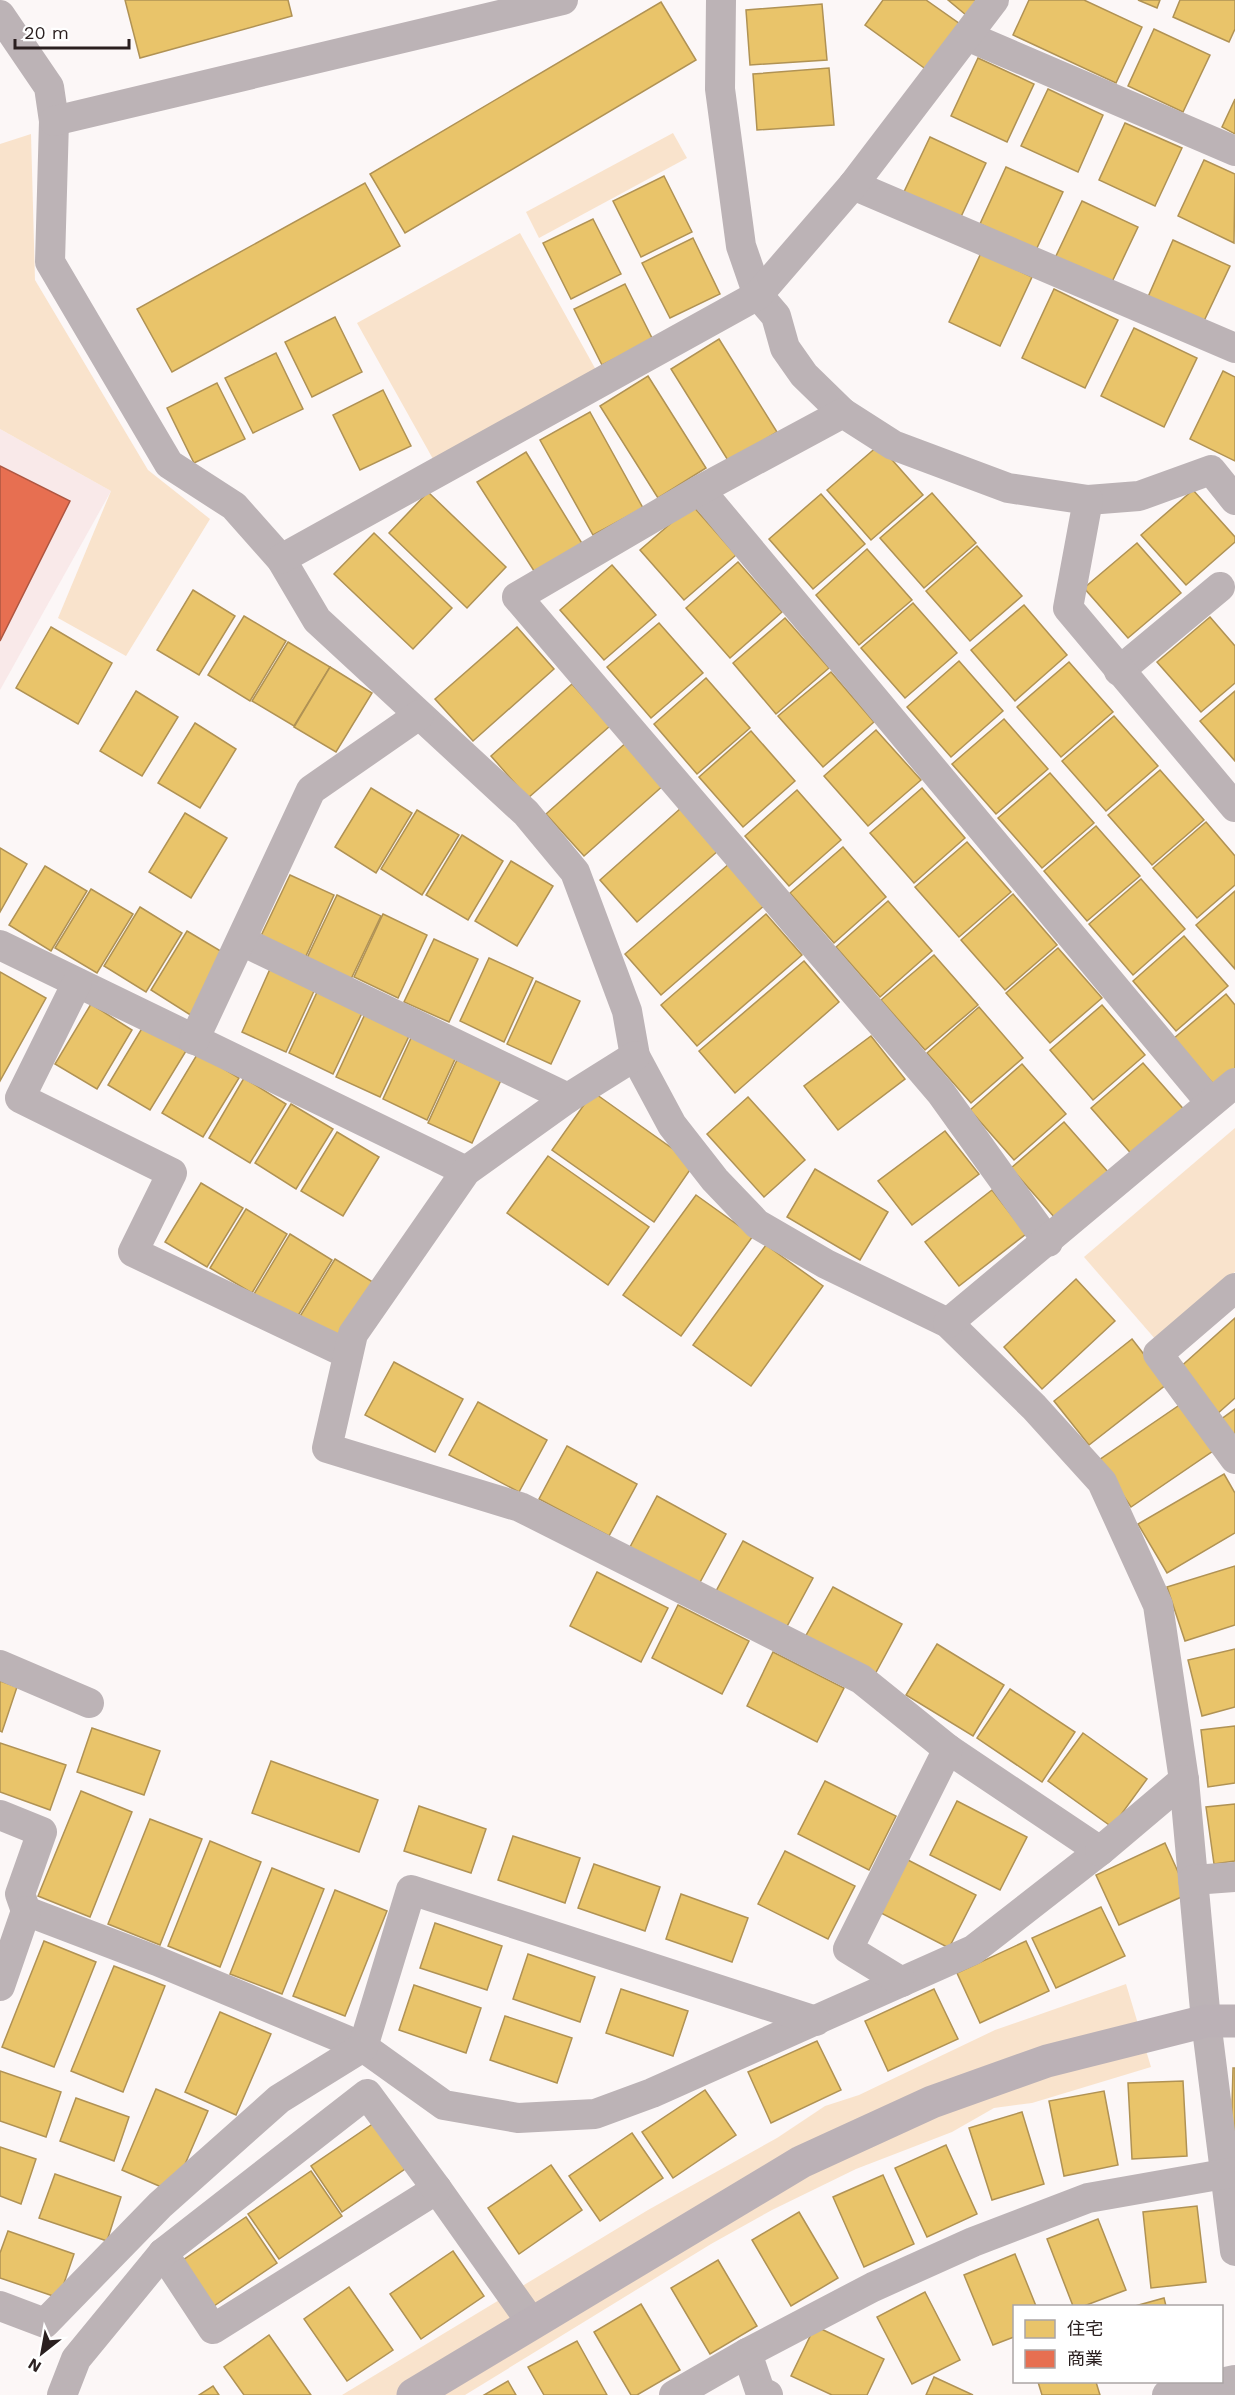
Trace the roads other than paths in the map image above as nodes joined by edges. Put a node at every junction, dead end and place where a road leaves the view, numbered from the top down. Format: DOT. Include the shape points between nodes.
graph roads {
  1 [pos="563,0"];
  2 [pos="721,0"];
  3 [pos="994,0"];
  4 [pos="0,15"];
  5 [pos="967,36"];
  6 [pos="54,121"];
  7 [pos="1235,151"];
  8 [pos="853,185"];
  9 [pos="758,295"];
  10 [pos="1235,348"];
  11 [pos="843,413"];
  12 [pos="700,490"];
  13 [pos="1088,500"];
  14 [pos="1235,500"];
  15 [pos="281,559"];
  16 [pos="1220,587"];
  17 [pos="1119,671"];
  18 [pos="419,715"];
  19 [pos="1235,807"];
  20 [pos="242,941"];
  21 [pos="0,945"];
  22 [pos="77,983"];
  23 [pos="194,1040"];
  24 [pos="635,1056"];
  25 [pos="1235,1083"];
  26 [pos="568,1098"];
  27 [pos="1210,1102"];
  28 [pos="466,1171"];
  29 [pos="1048,1242"];
  30 [pos="1235,1288"];
  31 [pos="948,1323"];
  32 [pos="348,1354"];
  33 [pos="1235,1459"];
  34 [pos="0,1665"];
  35 [pos="89,1703"];
  36 [pos="948,1749"];
  37 [pos="1184,1780"];
  38 [pos="0,1815"];
  39 [pos="1100,1851"];
  40 [pos="1235,1877"];
  41 [pos="1193,1880"];
  42 [pos="26,1911"];
  43 [pos="902,1982"];
  44 [pos="0,1986"];
  45 [pos="816,2020"];
  46 [pos="1221,2021"];
  47 [pos="363,2047"];
  48 [pos="1230,2172"];
  49 [pos="437,2189"];
  50 [pos="1235,2251"];
  51 [pos="163,2253"];
  52 [pos="0,2306"];
  53 [pos="531,2322"];
  54 [pos="747,2353"];
  55 [pos="1221,2383"];
  56 [pos="62,2395"];
  57 [pos="412,2395"];
  58 [pos="674,2395"];
  59 [pos="768,2395"];
  60 [pos="1167,2395"];
  1 -- 6 [label="street"];
  2 -- 9 [label="street" via="720,89 741,246"];
  3 -- 5 [label="street"];
  4 -- 6 [label="street" via="49,87"];
  5 -- 7 [label="street"];
  5 -- 8 [label="street"];
  6 -- 15 [label="street" via="50,262 169,464 234,506"];
  8 -- 9 [label="street"];
  8 -- 10 [label="street"];
  9 -- 11 [label="street" via="776,316 785,348 804,375"];
  9 -- 15 [label="street"];
  11 -- 12 [label="street"];
  11 -- 13 [label="street" via="893,445 1008,488"];
  12 -- 27 [label="street"];
  12 -- 29 [label="street" via="517,597 940,1093"];
  13 -- 14 [label="street" via="1139,496 1211,470"];
  13 -- 17 [label="street" via="1068,608"];
  15 -- 18 [label="street" via="317,620"];
  16 -- 17 [label="street"];
  17 -- 19 [label="street"];
  18 -- 20 [label="street" via="311,790"];
  18 -- 24 [label="street" via="526,813 575,872 627,1011"];
  20 -- 23 [label="street"];
  20 -- 26 [label="street"];
  21 -- 22 [label="street"];
  22 -- 23 [label="street"];
  22 -- 32 [label="street" via="20,1098 172,1173 134,1252"];
  23 -- 28 [label="street"];
  24 -- 26 [label="street"];
  24 -- 31 [label="street" via="672,1125 715,1180 757,1224 826,1264"];
  25 -- 27 [label="street"];
  26 -- 28 [label="street"];
  27 -- 29 [label="street"];
  28 -- 32 [label="street" via="353,1334"];
  29 -- 31 [label="street"];
  30 -- 33 [label="street" via="1158,1354"];
  31 -- 37 [label="street" via="1034,1407 1102,1482 1158,1605"];
  32 -- 36 [label="street" via="327,1448 520,1507 861,1679"];
  34 -- 35 [label="street"];
  36 -- 39 [label="street"];
  36 -- 43 [label="street" via="848,1949"];
  37 -- 39 [label="street"];
  37 -- 41 [label="street"];
  38 -- 42 [label="street" via="42,1832 20,1894"];
  39 -- 43 [label="street" via="973,1950"];
  40 -- 41 [label="street"];
  41 -- 46 [label="street"];
  42 -- 44 [label="street"];
  42 -- 47 [label="street"];
  43 -- 45 [label="street"];
  45 -- 47 [label="street" via="595,2114 518,2118 444,2105"];
  45 -- 47 [label="street" via="411,1890"];
  46 -- 48 [label="street"];
  46 -- 53 [label="street" via="1047,2061 922,2107 801,2162"];
  47 -- 52 [label="street" via="279,2099 160,2205 45,2323"];
  48 -- 50 [label="street"];
  48 -- 54 [label="street" via="1088,2198 913,2269"];
  49 -- 51 [label="street" via="213,2329"];
  49 -- 51 [label="street" via="367,2094"];
  49 -- 53 [label="street"];
  51 -- 56 [label="street" via="76,2359"];
  53 -- 57 [label="street"];
  54 -- 58 [label="street"];
  54 -- 59 [label="street" via="759,2391"];
  55 -- 60 [label="street"];
}
